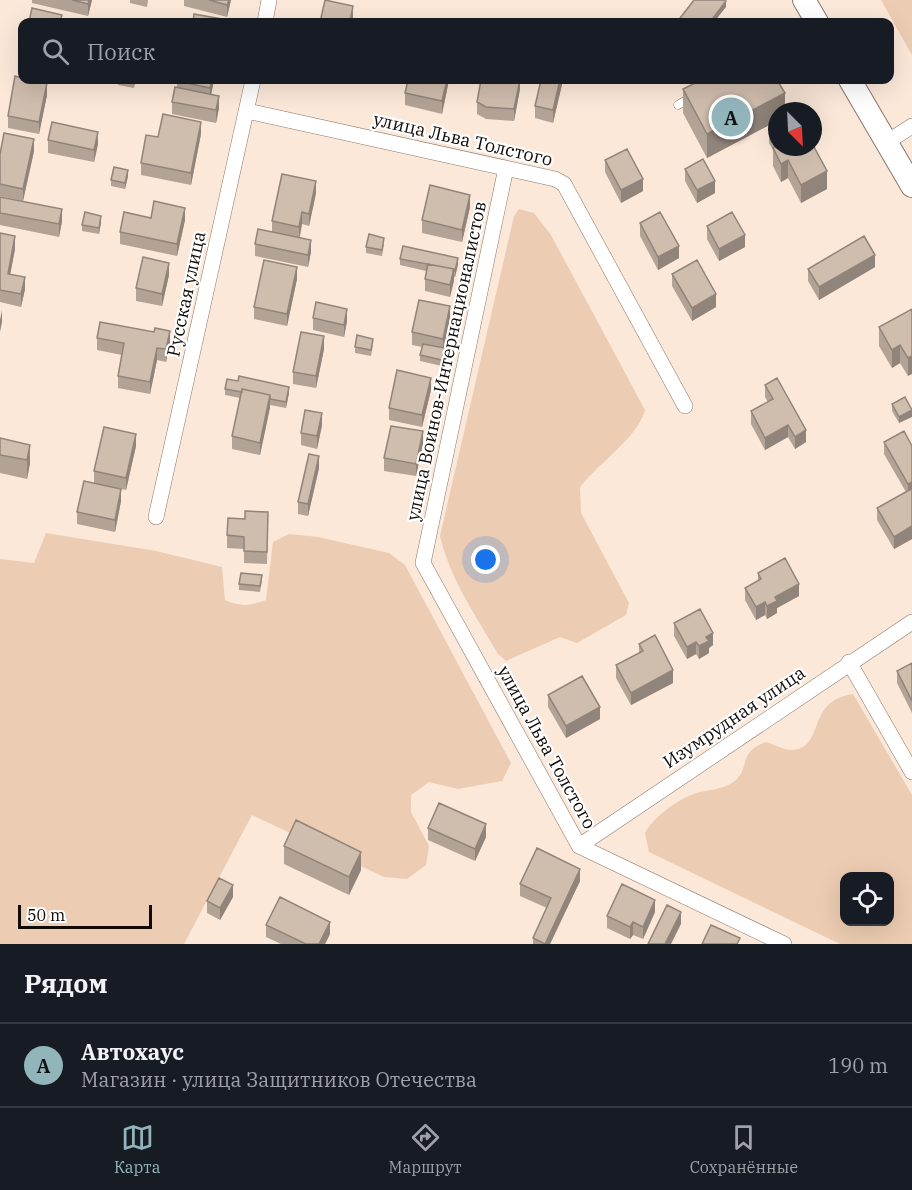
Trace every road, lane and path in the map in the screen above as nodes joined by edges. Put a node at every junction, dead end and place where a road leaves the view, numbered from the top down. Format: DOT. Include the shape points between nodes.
graph roads {
  1 [pos="269,0"];
  2 [pos="804,0"];
  3 [pos="266,18"];
  4 [pos="815,18"];
  5 [pos="252,84"];
  6 [pos="852,84"];
  7 [pos="696,95"];
  8 [pos="678,105"];
  9 [pos="246,111"];
  10 [pos="912,126"];
  11 [pos="887,142"];
  12 [pos="506,168"];
  13 [pos="912,186"];
  14 [pos="685,406"];
  15 [pos="156,517"];
  16 [pos="423,562"];
  17 [pos="912,622"];
  18 [pos="849,662"];
  19 [pos="912,772"];
  20 [pos="579,846"];
  21 [pos="784,944"];
  1 -- 3 [label="street"];
  2 -- 4 [label="main road"];
  5 -- 9 [label="street, Русская улица"];
  6 -- 11 [label="main road"];
  7 -- 8 [label="lane"];
  9 -- 12 [label="street, улица Льва Толстого"];
  9 -- 15 [label="street, Русская улица"];
  10 -- 11 [label="street"];
  11 -- 13 [label="main road"];
  12 -- 14 [label="street, улица Льва Толстого" via="555,178 572,194"];
  12 -- 16 [label="street, улица Воинов-Интернационалистов"];
  16 -- 20 [label="street, улица Льва Толстого"];
  17 -- 18 [label="street, Изумрудная улица"];
  18 -- 19 [label="street"];
  18 -- 20 [label="street, Изумрудная улица"];
  20 -- 21 [label="street, улица Льва Толстого"];
}
